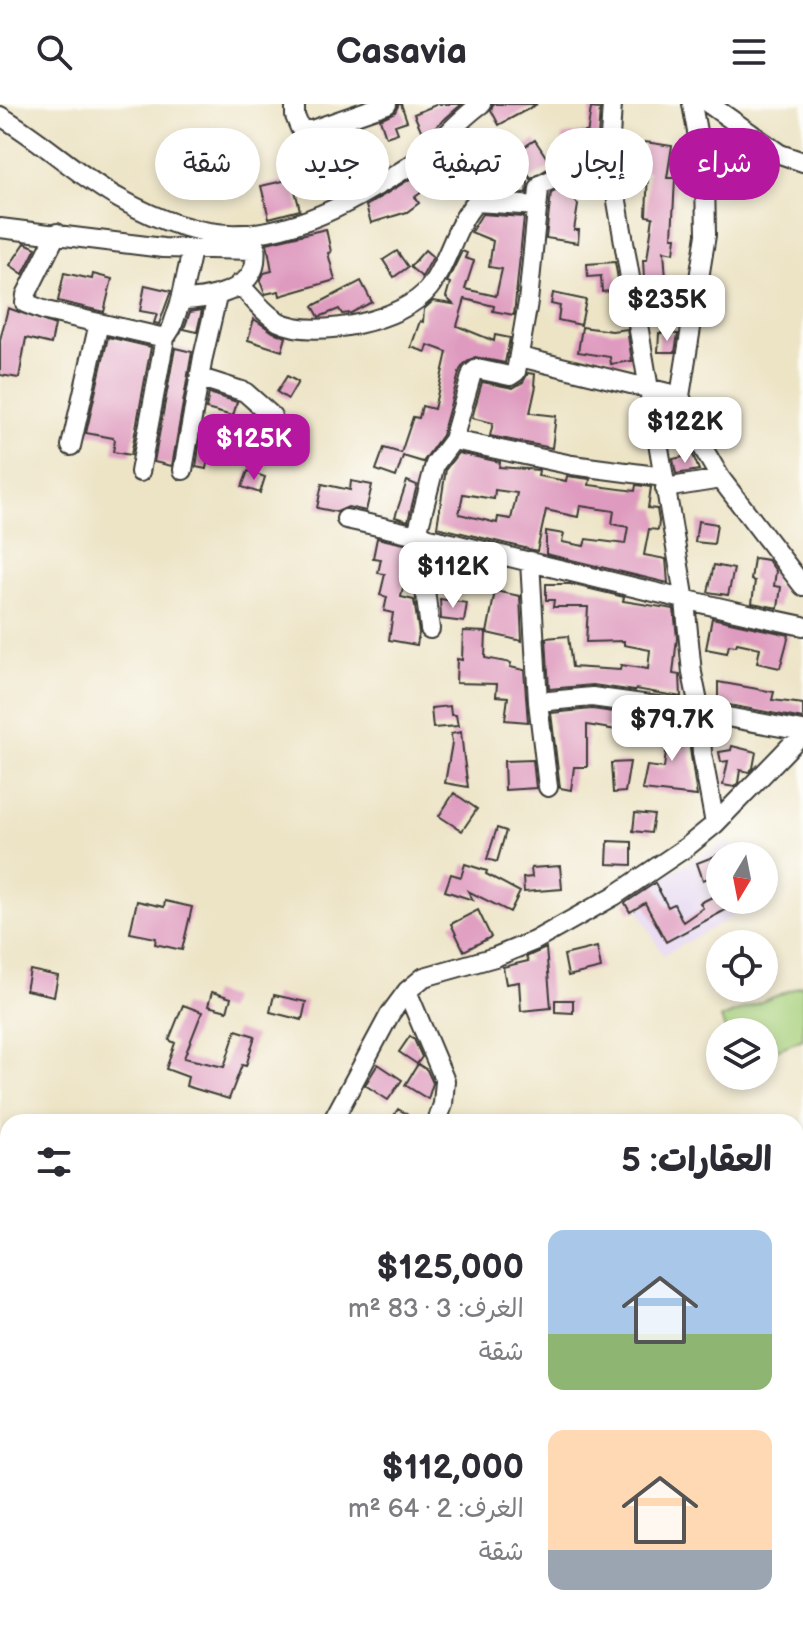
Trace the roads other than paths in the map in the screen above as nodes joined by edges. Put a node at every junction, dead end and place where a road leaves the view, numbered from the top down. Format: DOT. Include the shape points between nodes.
graph roads {
  1 [pos="295,104"];
  2 [pos="387,104"];
  3 [pos="481,104"];
  4 [pos="612,104"];
  5 [pos="692,104"];
  6 [pos="709,104"];
  7 [pos="0,116"];
  8 [pos="611,128"];
  9 [pos="803,162"];
  10 [pos="545,183"];
  11 [pos="617,200"];
  12 [pos="537,206"];
  13 [pos="0,228"];
  14 [pos="57,233"];
  15 [pos="255,242"];
  16 [pos="192,250"];
  17 [pos="239,284"];
  18 [pos="217,297"];
  19 [pos="181,300"];
  20 [pos="99,323"];
  21 [pos="165,338"];
  22 [pos="520,357"];
  23 [pos="201,378"];
  24 [pos="648,389"];
  25 [pos="680,396"];
  26 [pos="453,440"];
  27 [pos="71,446"];
  28 [pos="256,451"];
  29 [pos="183,470"];
  30 [pos="140,472"];
  31 [pos="721,479"];
  32 [pos="664,483"];
  33 [pos="346,519"];
  34 [pos="421,535"];
  35 [pos="530,561"];
  36 [pos="803,586"];
  37 [pos="685,601"];
  38 [pos="803,626"];
  39 [pos="430,629"];
  40 [pos="538,702"];
  41 [pos="700,712"];
  42 [pos="803,732"];
  43 [pos="548,787"];
  44 [pos="715,824"];
  45 [pos="407,991"];
  46 [pos="336,1114"];
  47 [pos="440,1114"];
  1 -- 2 [label="street" via="296,122 309,131"];
  3 -- 15 [label="street" via="384,183 315,219"];
  4 -- 8 [label="street"];
  5 -- 25 [label="street" via="705,176 706,235"];
  6 -- 9 [label="street" via="780,154"];
  7 -- 15 [label="street" via="116,198 170,224"];
  10 -- 12 [label="street"];
  11 -- 24 [label="street"];
  12 -- 17 [label="street" via="476,202 428,290 412,304 371,321 340,327 292,326 279,322"];
  12 -- 22 [label="street"];
  13 -- 14 [label="street"];
  14 -- 16 [label="street"];
  14 -- 20 [label="street" via="24,301 30,307"];
  15 -- 16 [label="street"];
  15 -- 17 [label="street" via="252,272"];
  16 -- 19 [label="street"];
  17 -- 18 [label="street"];
  18 -- 19 [label="street"];
  18 -- 23 [label="street"];
  19 -- 21 [label="street"];
  20 -- 21 [label="street"];
  20 -- 27 [label="street"];
  21 -- 30 [label="street"];
  22 -- 24 [label="street"];
  22 -- 26 [label="street" via="510,376 477,369 472,373"];
  23 -- 28 [label="street" via="245,392 272,416"];
  23 -- 29 [label="street"];
  24 -- 25 [label="street"];
  24 -- 32 [label="street"];
  25 -- 31 [label="street"];
  26 -- 32 [label="street"];
  26 -- 34 [label="street" via="435,464"];
  31 -- 32 [label="street"];
  31 -- 36 [label="street"];
  32 -- 37 [label="street"];
  33 -- 34 [label="street"];
  34 -- 35 [label="street"];
  34 -- 39 [label="street"];
  35 -- 37 [label="street"];
  35 -- 40 [label="street"];
  37 -- 38 [label="street"];
  37 -- 41 [label="street"];
  40 -- 41 [label="street" via="592,697"];
  40 -- 43 [label="street"];
  41 -- 42 [label="street"];
  41 -- 44 [label="street"];
  42 -- 44 [label="street"];
  44 -- 45 [label="street" via="614,896 534,941 424,977"];
  45 -- 46 [label="street"];
  45 -- 47 [label="street" via="445,1081"];
}
